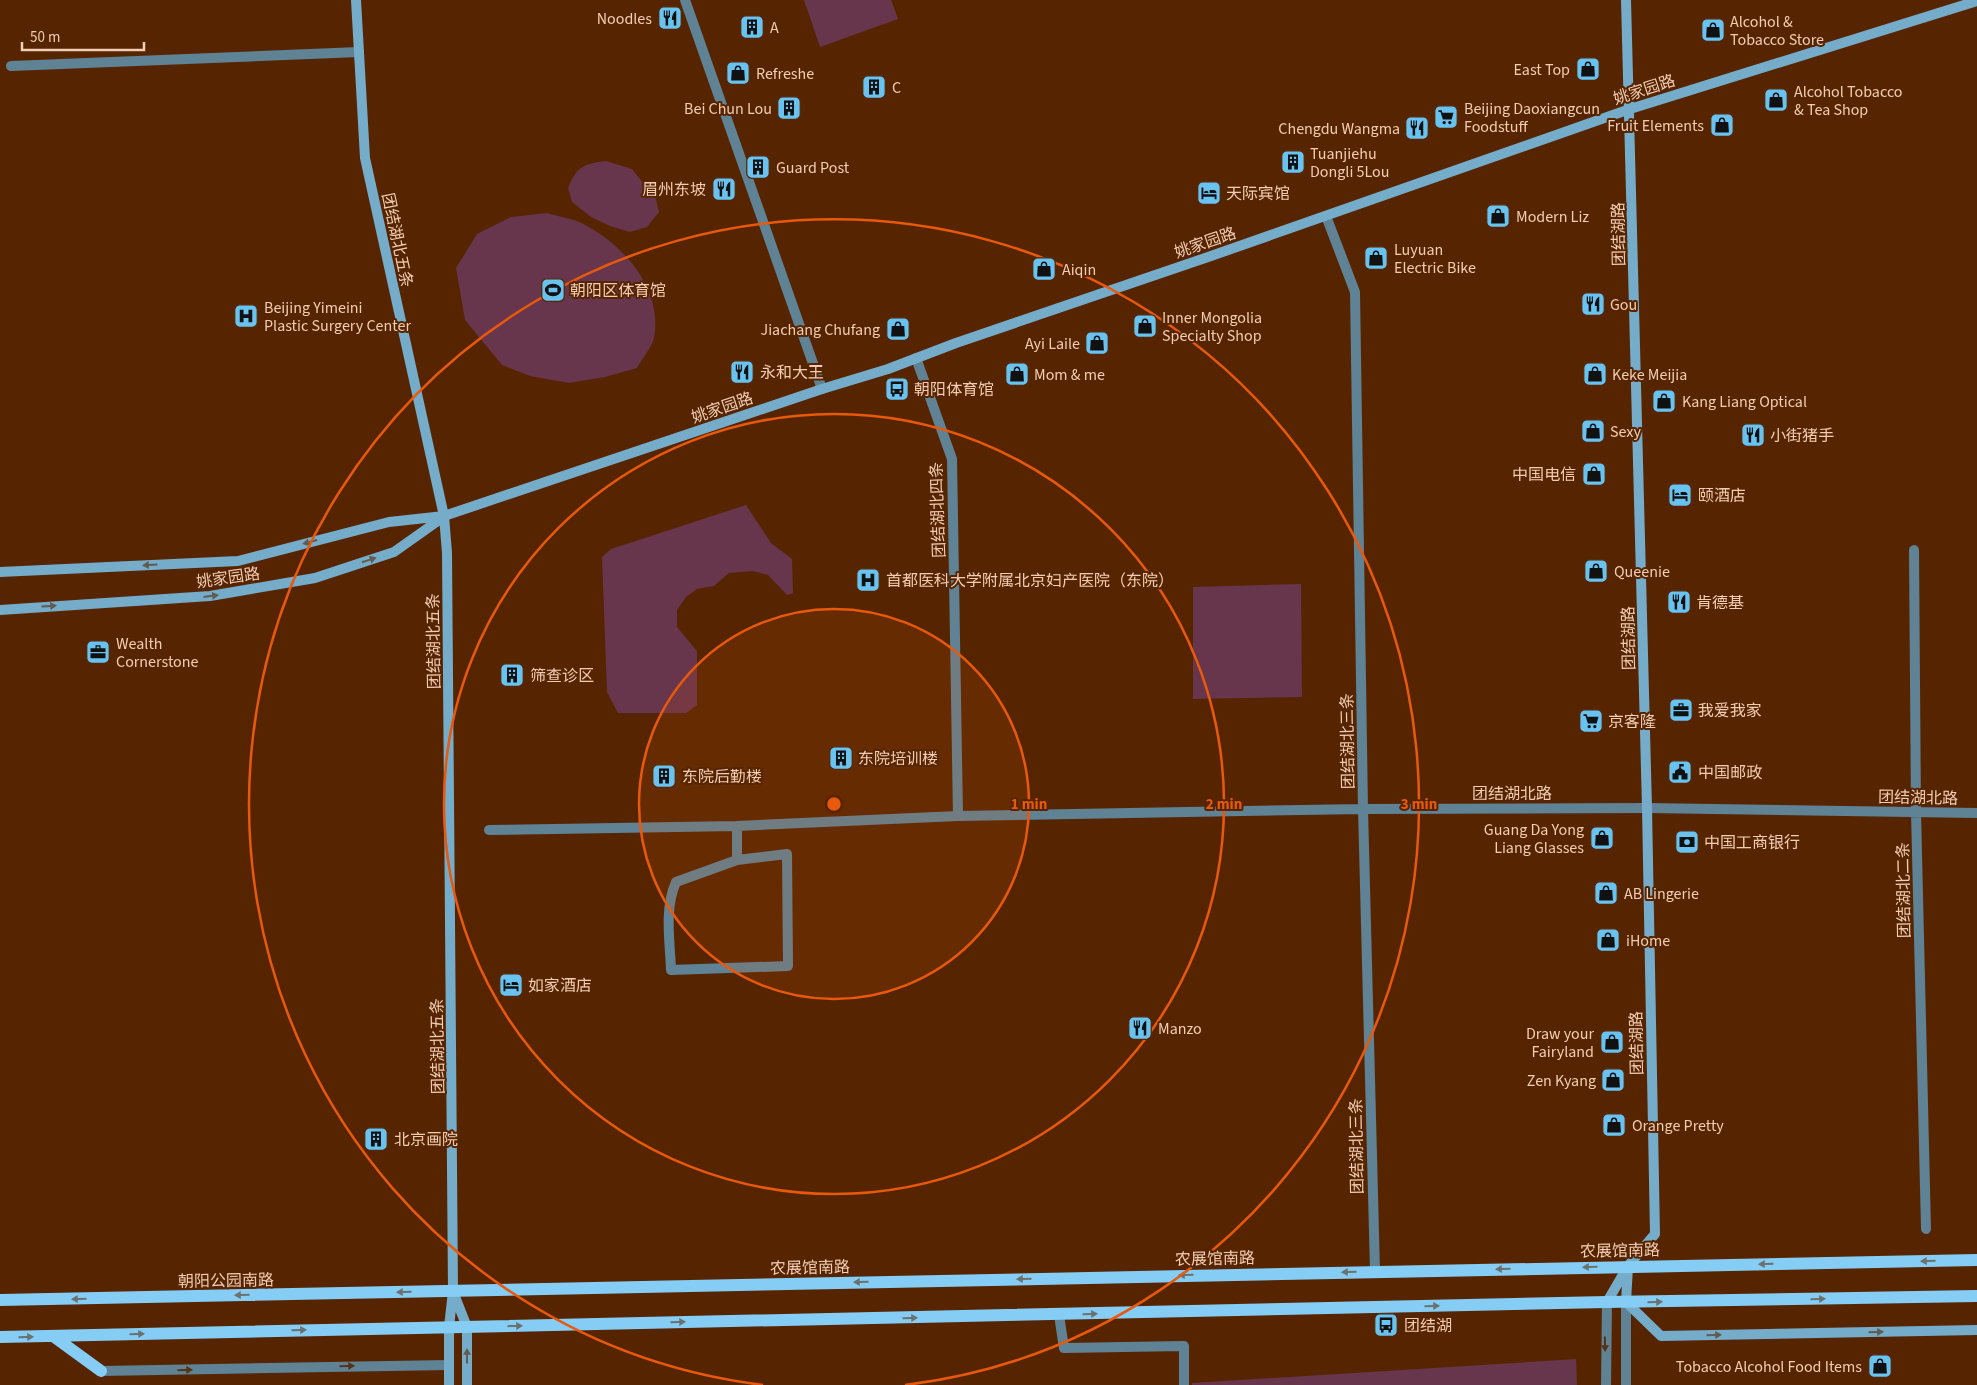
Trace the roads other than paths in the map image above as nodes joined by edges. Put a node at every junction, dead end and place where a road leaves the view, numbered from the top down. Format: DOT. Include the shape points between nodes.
graph roads {
  1 [pos="356,0"];
  2 [pos="685,0"];
  3 [pos="1626,0"];
  4 [pos="1977,0"];
  5 [pos="359,52"];
  6 [pos="11,66"];
  7 [pos="1630,109"];
  8 [pos="1326,216"];
  9 [pos="916,358"];
  10 [pos="822,389"];
  11 [pos="444,516"];
  12 [pos="1914,550"];
  13 [pos="0,572"];
  14 [pos="0,610"];
  15 [pos="1647,808"];
  16 [pos="1363,809"];
  17 [pos="1916,812"];
  18 [pos="1977,813"];
  19 [pos="958,816"];
  20 [pos="737,826"];
  21 [pos="489,830"];
  22 [pos="737,860"];
  23 [pos="1926,1229"];
  24 [pos="1977,1260"];
  25 [pos="1628,1266"];
  26 [pos="1375,1272"];
  27 [pos="453,1291"];
  28 [pos="1977,1296"];
  29 [pos="0,1300"];
  30 [pos="1606,1302"];
  31 [pos="1626,1302"];
  32 [pos="1059,1315"];
  33 [pos="449,1327"];
  34 [pos="467,1327"];
  35 [pos="1977,1330"];
  36 [pos="53,1336"];
  37 [pos="0,1338"];
  38 [pos="449,1364"];
  39 [pos="101,1371"];
  40 [pos="449,1385"];
  41 [pos="467,1385"];
  42 [pos="1184,1385"];
  43 [pos="1606,1385"];
  44 [pos="1626,1385"];
  1 -- 5 [label="street, 团结湖北五条"];
  2 -- 10 [label="street"];
  3 -- 7 [label="street, 团结湖路"];
  4 -- 7 [label="street, 姚家园路"];
  5 -- 6 [label="street"];
  5 -- 11 [label="street, 团结湖北五条" via="365,158"];
  7 -- 8 [label="street, 姚家园路"];
  7 -- 15 [label="street, 团结湖路"];
  8 -- 9 [label="street, 姚家园路"];
  8 -- 16 [label="street, 团结湖北三条" via="1355,292"];
  9 -- 10 [label="street, 姚家园路"];
  9 -- 19 [label="street, 团结湖北四条" via="952,458"];
  10 -- 11 [label="street, 姚家园路"];
  11 -- 13 [label="street, 姚家园路, one-way" via="390,522 238,561"];
  14 -- 11 [label="street, 姚家园路, one-way" via="210,596 315,578 394,552"];
  11 -- 27 [label="street, 团结湖北五条"];
  12 -- 17 [label="street, 团结湖北二条"];
  15 -- 16 [label="street, 团结湖北路"];
  15 -- 17 [label="street, 团结湖北路"];
  15 -- 25 [label="street, 团结湖路" via="1655,1234"];
  16 -- 19 [label="street, 团结湖北路"];
  16 -- 26 [label="street, 团结湖北三条"];
  17 -- 18 [label="street, 团结湖北路"];
  17 -- 23 [label="street, 团结湖北二条"];
  19 -- 20 [label="street, 团结湖北路"];
  20 -- 21 [label="street, 团结湖北路"];
  20 -- 22 [label="street"];
  22 -- 22 [label="street" via="676,882 670,896 668,922 671,970 788,966 787,854"];
  24 -- 25 [label="main road, 农展馆南路, one-way"];
  25 -- 26 [label="main road, 农展馆南路, one-way"];
  25 -- 30 [label="street, 团结湖路"];
  25 -- 31 [label="street"];
  26 -- 27 [label="main road, 农展馆南路, one-way"];
  27 -- 29 [label="main road, 朝阳公园南路, one-way"];
  27 -- 33 [label="street"];
  27 -- 34 [label="street"];
  31 -- 28 [label="main road, one-way"];
  30 -- 31 [label="main road"];
  32 -- 30 [label="main road, one-way"];
  30 -- 43 [label="street, one-way"];
  31 -- 35 [label="street, one-way" via="1660,1336"];
  31 -- 44 [label="street"];
  34 -- 32 [label="main road, one-way"];
  32 -- 42 [label="street" via="1064,1348 1184,1346"];
  33 -- 34 [label="main road"];
  36 -- 33 [label="main road, one-way"];
  33 -- 38 [label="street"];
  41 -- 34 [label="street, one-way"];
  37 -- 36 [label="main road, one-way"];
  36 -- 39 [label="main road"];
  39 -- 38 [label="street, one-way"];
  38 -- 40 [label="street"];
}
